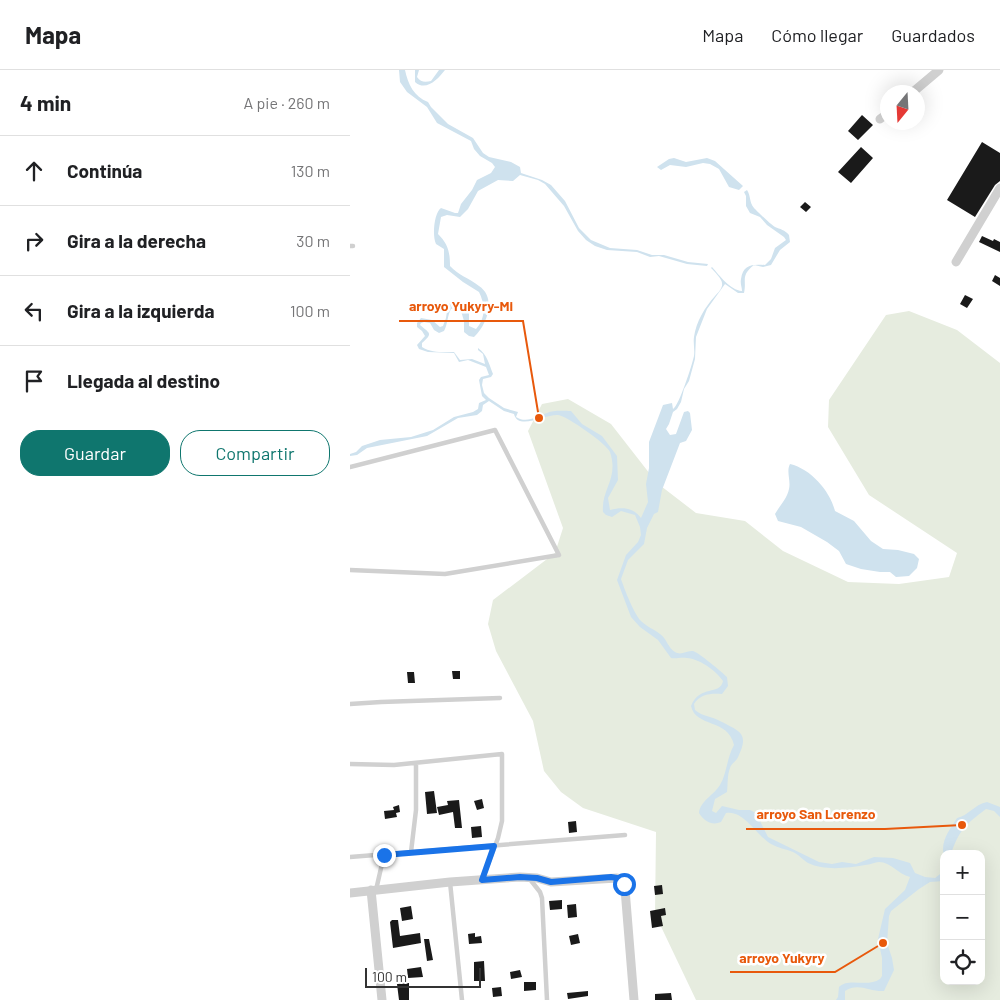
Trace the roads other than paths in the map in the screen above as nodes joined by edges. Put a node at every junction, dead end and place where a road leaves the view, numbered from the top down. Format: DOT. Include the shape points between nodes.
graph roads {
  1 [pos="940,70"];
  2 [pos="921,85"];
  3 [pos="1000,188"];
  4 [pos="956,262"];
  5 [pos="350,467"];
  6 [pos="350,570"];
  7 [pos="500,698"];
  8 [pos="350,704"];
  9 [pos="416,763"];
  10 [pos="350,764"];
  11 [pos="625,835"];
  12 [pos="494,846"];
  13 [pos="411,852"];
  14 [pos="384,855"];
  15 [pos="350,857"];
  16 [pos="529,878"];
  17 [pos="482,880"];
  18 [pos="450,882"];
  19 [pos="374,890"];
  20 [pos="350,893"];
  21 [pos="382,1000"];
  22 [pos="462,1000"];
  23 [pos="547,1000"];
  24 [pos="634,1000"];
  1 -- 2 [label="street"];
  3 -- 4 [label="street"];
  5 -- 6 [label="lane" via="495,430 559,555 445,574"];
  7 -- 8 [label="lane"];
  9 -- 10 [label="lane"];
  9 -- 12 [label="lane" via="502,754 502,821"];
  9 -- 13 [label="lane" via="416,810"];
  11 -- 12 [label="lane"];
  12 -- 13 [label="lane"];
  12 -- 17 [label="lane"];
  13 -- 14 [label="lane"];
  14 -- 15 [label="lane"];
  14 -- 19 [label="lane"];
  16 -- 17 [label="street"];
  16 -- 23 [label="lane" via="542,898"];
  16 -- 24 [label="street" via="551,882 611,877 621,881 625,889"];
  17 -- 18 [label="street"];
  18 -- 19 [label="street"];
  18 -- 22 [label="lane"];
  19 -- 20 [label="street"];
  19 -- 21 [label="street"];
}
